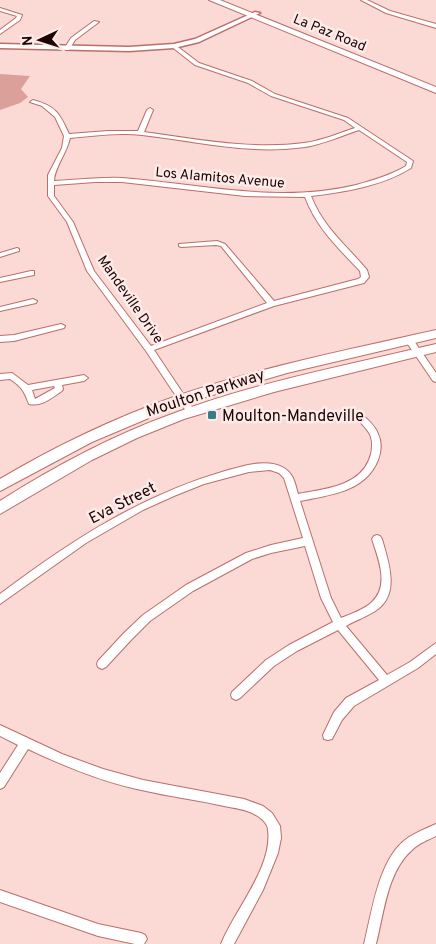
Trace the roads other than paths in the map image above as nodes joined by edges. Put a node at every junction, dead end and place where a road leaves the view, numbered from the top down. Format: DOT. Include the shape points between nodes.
graph roads {
  1 [pos="213,0"];
  2 [pos="225,0"];
  3 [pos="372,0"];
  4 [pos="364,1"];
  5 [pos="0,9"];
  6 [pos="254,14"];
  7 [pos="96,22"];
  8 [pos="436,26"];
  9 [pos="0,32"];
  10 [pos="0,46"];
  11 [pos="174,46"];
  12 [pos="67,49"];
  13 [pos="436,84"];
  14 [pos="436,90"];
  15 [pos="33,102"];
  16 [pos="150,110"];
  17 [pos="360,128"];
  18 [pos="140,133"];
  19 [pos="67,136"];
  20 [pos="50,183"];
  21 [pos="307,195"];
  22 [pos="181,244"];
  23 [pos="17,250"];
  24 [pos="0,255"];
  25 [pos="31,273"];
  26 [pos="365,277"];
  27 [pos="0,280"];
  28 [pos="33,301"];
  29 [pos="272,304"];
  30 [pos="0,309"];
  31 [pos="60,326"];
  32 [pos="436,334"];
  33 [pos="0,339"];
  34 [pos="410,340"];
  35 [pos="436,348"];
  36 [pos="149,349"];
  37 [pos="418,353"];
  38 [pos="0,377"];
  39 [pos="84,378"];
  40 [pos="436,379"];
  41 [pos="57,382"];
  42 [pos="28,388"];
  43 [pos="184,399"];
  44 [pos="191,412"];
  45 [pos="361,418"];
  46 [pos="0,486"];
  47 [pos="296,498"];
  48 [pos="0,508"];
  49 [pos="377,539"];
  50 [pos="309,541"];
  51 [pos="0,600"];
  52 [pos="339,624"];
  53 [pos="436,648"];
  54 [pos="102,664"];
  55 [pos="385,680"];
  56 [pos="236,695"];
  57 [pos="0,730"];
  58 [pos="328,735"];
  59 [pos="26,743"];
  60 [pos="0,783"];
  61 [pos="436,830"];
  62 [pos="0,896"];
  63 [pos="140,939"];
  64 [pos="227,944"];
  65 [pos="370,944"];
  1 -- 6 [label="main road, La Paz Road"];
  2 -- 6 [label="main road, La Paz Road"];
  3 -- 4 [label="street"];
  4 -- 8 [label="street" via="388,12"];
  5 -- 9 [label="street" via="20,15"];
  6 -- 11 [label="street" via="196,40"];
  6 -- 13 [label="main road, La Paz Road"];
  6 -- 14 [label="main road, La Paz Road"];
  7 -- 12 [label="street" via="72,39"];
  10 -- 12 [label="street"];
  11 -- 12 [label="street" via="129,50"];
  11 -- 17 [label="street" via="197,64 250,82 273,95 331,112"];
  15 -- 19 [label="street" via="44,105 58,116"];
  16 -- 18 [label="street"];
  17 -- 18 [label="street" via="312,143 263,147"];
  17 -- 21 [label="street, Los Alamitos Avenue" via="407,158 410,164 406,170 356,188"];
  18 -- 19 [label="street"];
  19 -- 20 [label="street"];
  20 -- 21 [label="street, Los Alamitos Avenue" via="121,180 255,195"];
  20 -- 36 [label="street, Mandeville Drive" via="51,196 70,222 91,271"];
  21 -- 26 [label="street" via="321,225 363,270"];
  22 -- 29 [label="street" via="223,245"];
  23 -- 24 [label="street"];
  25 -- 27 [label="street"];
  26 -- 29 [label="street" via="356,284"];
  28 -- 30 [label="street"];
  29 -- 36 [label="street"];
  31 -- 33 [label="street"];
  32 -- 34 [label="main road, Moulton Parkway"];
  34 -- 37 [label="street"];
  34 -- 43 [label="main road, Moulton Parkway" via="266,375"];
  35 -- 37 [label="main road, Moulton Parkway"];
  36 -- 43 [label="street, Mandeville Drive"];
  37 -- 40 [label="street"];
  37 -- 44 [label="main road, Moulton Parkway" via="258,392"];
  38 -- 42 [label="street" via="12,376"];
  39 -- 41 [label="street"];
  41 -- 42 [label="street"];
  41 -- 42 [label="street" via="59,389 38,402 32,402"];
  43 -- 44 [label="street, Mandeville Drive"];
  43 -- 46 [label="main road, Moulton Parkway" via="84,441"];
  44 -- 48 [label="main road, Moulton Parkway" via="97,451"];
  45 -- 47 [label="street" via="375,435 377,449 367,473 353,484 336,490"];
  47 -- 50 [label="street"];
  47 -- 51 [label="street, Eva Street" via="288,476 275,466 220,476 176,491 94,532"];
  49 -- 52 [label="street" via="388,583 384,596 375,606"];
  50 -- 52 [label="street" via="326,598"];
  50 -- 54 [label="street" via="250,556 177,598 137,627"];
  52 -- 55 [label="street"];
  52 -- 56 [label="street" via="270,663"];
  53 -- 55 [label="street" via="414,665"];
  55 -- 58 [label="street" via="350,702"];
  57 -- 59 [label="street"];
  59 -- 60 [label="street"];
  59 -- 64 [label="street" via="74,765 121,780 210,797 257,809 267,816 275,837 267,867"];
  61 -- 65 [label="street" via="407,846 397,858"];
  62 -- 63 [label="street" via="98,930"];
}
